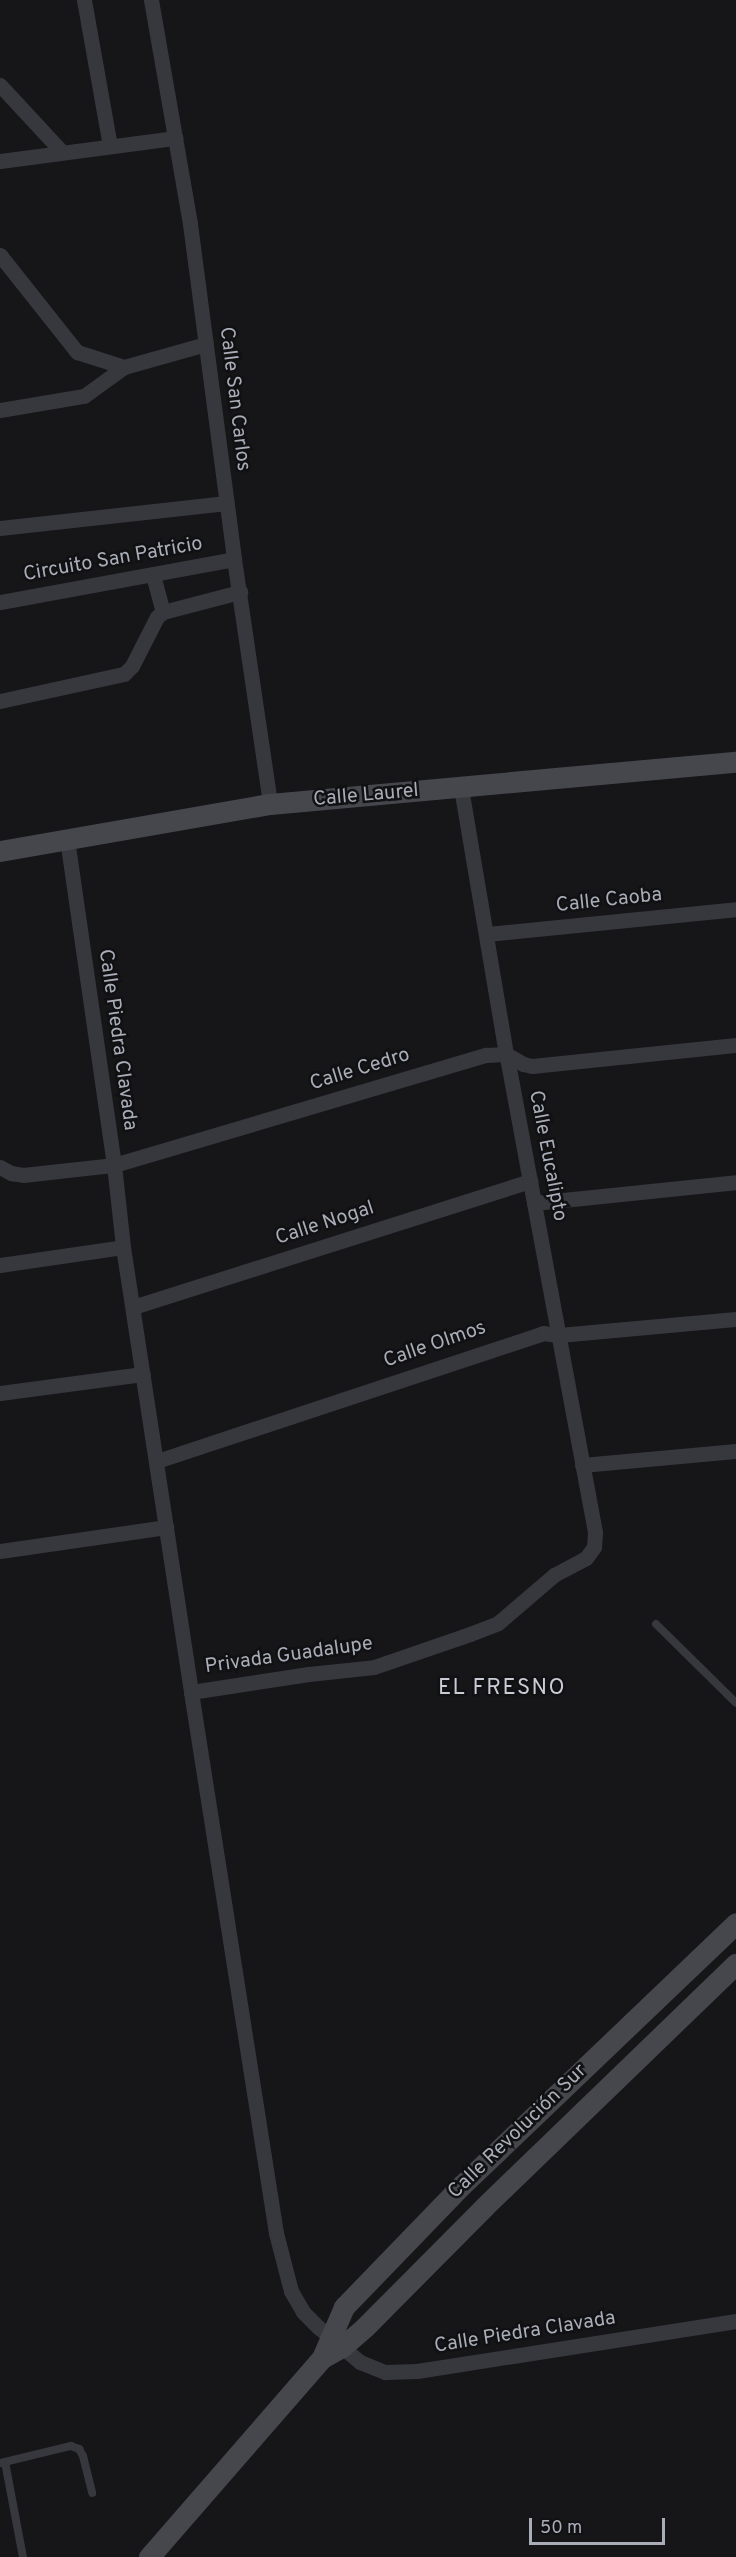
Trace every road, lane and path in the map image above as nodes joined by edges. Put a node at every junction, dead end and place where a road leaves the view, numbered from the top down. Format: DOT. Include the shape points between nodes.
graph roads {
  1 [pos="84,0"];
  2 [pos="151,0"];
  3 [pos="0,85"];
  4 [pos="175,138"];
  5 [pos="110,146"];
  6 [pos="62,152"];
  7 [pos="0,161"];
  8 [pos="0,255"];
  9 [pos="206,344"];
  10 [pos="124,367"];
  11 [pos="0,410"];
  12 [pos="227,503"];
  13 [pos="0,528"];
  14 [pos="234,559"];
  15 [pos="153,575"];
  16 [pos="240,592"];
  17 [pos="0,602"];
  18 [pos="163,612"];
  19 [pos="0,701"];
  20 [pos="736,762"];
  21 [pos="460,788"];
  22 [pos="270,804"];
  23 [pos="67,839"];
  24 [pos="0,851"];
  25 [pos="736,909"];
  26 [pos="487,934"];
  27 [pos="736,1045"];
  28 [pos="506,1054"];
  29 [pos="114,1165"];
  30 [pos="0,1167"];
  31 [pos="530,1181"];
  32 [pos="736,1182"];
  33 [pos="534,1203"];
  34 [pos="123,1247"];
  35 [pos="0,1265"];
  36 [pos="133,1307"];
  37 [pos="736,1319"];
  38 [pos="559,1335"];
  39 [pos="143,1374"];
  40 [pos="0,1393"];
  41 [pos="736,1451"];
  42 [pos="157,1461"];
  43 [pos="582,1466"];
  44 [pos="166,1527"];
  45 [pos="595,1532"];
  46 [pos="0,1551"];
  47 [pos="656,1624"];
  48 [pos="191,1692"];
  49 [pos="736,1703"];
  50 [pos="736,1923"];
  51 [pos="736,1964"];
  52 [pos="609,2045"];
  53 [pos="630,2066"];
  54 [pos="462,2185"];
  55 [pos="484,2207"];
  56 [pos="736,2321"];
  57 [pos="336,2342"];
  58 [pos="2,2462"];
  59 [pos="92,2493"];
  60 [pos="23,2557"];
  61 [pos="149,2557"];
  1 -- 5 [label="street"];
  2 -- 4 [label="street, Calle San Carlos"];
  3 -- 6 [label="street"];
  4 -- 5 [label="street"];
  4 -- 9 [label="street, Calle San Carlos"];
  5 -- 6 [label="street"];
  6 -- 7 [label="street"];
  8 -- 10 [label="street" via="77,352"];
  9 -- 10 [label="street"];
  9 -- 12 [label="street, Calle San Carlos"];
  10 -- 11 [label="street" via="84,396"];
  12 -- 13 [label="street"];
  12 -- 14 [label="street, Calle San Carlos"];
  14 -- 15 [label="street, Circuito San Patricio"];
  14 -- 16 [label="street, Calle San Carlos"];
  15 -- 17 [label="street, Circuito San Patricio"];
  15 -- 18 [label="street"];
  16 -- 18 [label="street"];
  16 -- 22 [label="street, Calle San Carlos"];
  18 -- 19 [label="street" via="129,671"];
  20 -- 21 [label="main road, Calle Laurel"];
  21 -- 22 [label="main road, Calle Laurel"];
  21 -- 26 [label="street, Calle Eucalipto"];
  22 -- 23 [label="main road, Calle Laurel"];
  23 -- 24 [label="main road, Calle Laurel"];
  23 -- 29 [label="street, Calle Piedra Clavada"];
  25 -- 26 [label="street, Calle Caoba"];
  26 -- 28 [label="street, Calle Eucalipto"];
  27 -- 28 [label="street" via="532,1066"];
  28 -- 29 [label="street, Calle Cedro" via="465,1060"];
  28 -- 31 [label="street, Calle Eucalipto"];
  29 -- 30 [label="street, Calle Cedro" via="16,1175"];
  29 -- 34 [label="street, Calle Piedra Clavada"];
  31 -- 33 [label="street, Calle Eucalipto"];
  31 -- 36 [label="street, Calle Nogal"];
  32 -- 33 [label="street"];
  33 -- 38 [label="street, Calle Eucalipto"];
  34 -- 35 [label="street"];
  34 -- 36 [label="street, Calle Piedra Clavada"];
  36 -- 39 [label="street, Calle Piedra Clavada"];
  37 -- 38 [label="street, Calle Olmos"];
  38 -- 42 [label="street, Calle Olmos" via="543,1333 505,1344"];
  38 -- 43 [label="street, Calle Eucalipto"];
  39 -- 40 [label="street"];
  39 -- 42 [label="street, Calle Piedra Clavada"];
  41 -- 43 [label="street"];
  42 -- 44 [label="street, Calle Piedra Clavada"];
  43 -- 45 [label="street, Calle Eucalipto"];
  44 -- 46 [label="street"];
  44 -- 48 [label="street, Calle Piedra Clavada"];
  45 -- 48 [label="street, Privada Guadalupe" via="591,1553 554,1575 491,1627 374,1667"];
  47 -- 49 [label="lane"];
  48 -- 57 [label="street, Calle Piedra Clavada" via="282,2260 291,2291 303,2312"];
  50 -- 52 [label="main road, Calle Revolución Sur"];
  51 -- 53 [label="main road, Calle Revolución Sur"];
  52 -- 53 [label="main road"];
  52 -- 54 [label="main road, Calle Revolución Sur"];
  53 -- 55 [label="main road, Calle Revolución Sur"];
  54 -- 55 [label="main road"];
  54 -- 57 [label="main road, Calle Revolución Sur" via="344,2307"];
  55 -- 57 [label="main road, Calle Revolución Sur" via="365,2327"];
  56 -- 57 [label="street, Calle Piedra Clavada" via="400,2372 375,2369 360,2362"];
  57 -- 61 [label="main road, Calle Revolución Sur"];
  58 -- 59 [label="lane" via="71,2446 83,2456"];
  58 -- 60 [label="lane"];
}
